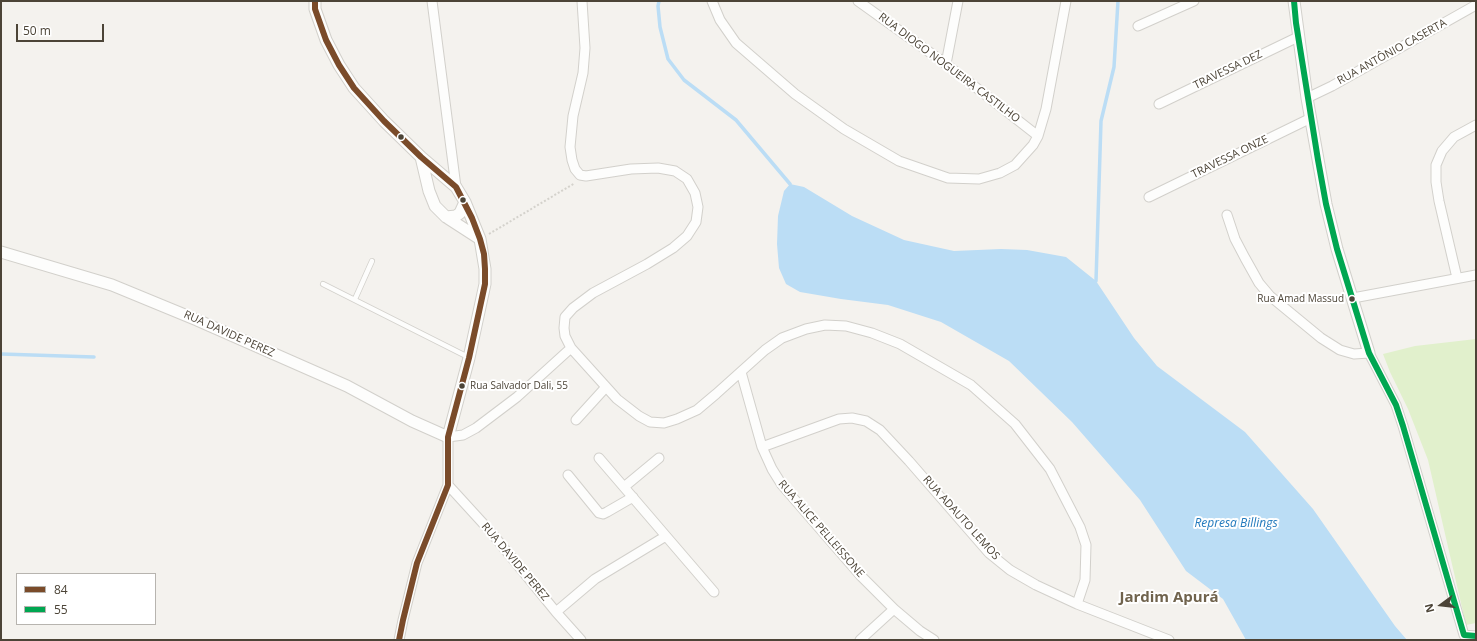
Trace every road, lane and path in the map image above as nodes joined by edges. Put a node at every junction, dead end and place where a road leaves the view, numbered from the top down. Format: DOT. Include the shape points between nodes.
graph roads {
  1 [pos="315,1"];
  2 [pos="432,1"];
  3 [pos="582,1"];
  4 [pos="712,1"];
  5 [pos="858,1"];
  6 [pos="958,1"];
  7 [pos="1066,1"];
  8 [pos="1194,1"];
  9 [pos="1294,1"];
  10 [pos="1476,4"];
  11 [pos="1138,26"];
  12 [pos="1298,37"];
  13 [pos="946,64"];
  14 [pos="1307,98"];
  15 [pos="1159,104"];
  16 [pos="1311,118"];
  17 [pos="1476,125"];
  18 [pos="1038,136"];
  19 [pos="421,157"];
  20 [pos="586,176"];
  21 [pos="452,183"];
  22 [pos="429,191"];
  23 [pos="1149,197"];
  24 [pos="465,202"];
  25 [pos="1227,215"];
  26 [pos="446,217"];
  27 [pos="480,239"];
  28 [pos="1,252"];
  29 [pos="372,261"];
  30 [pos="1476,275"];
  31 [pos="1457,278"];
  32 [pos="323,284"];
  33 [pos="1353,298"];
  34 [pos="355,299"];
  35 [pos="571,348"];
  36 [pos="1368,353"];
  37 [pos="469,358"];
  38 [pos="741,372"];
  39 [pos="606,387"];
  40 [pos="576,420"];
  41 [pos="448,437"];
  42 [pos="762,447"];
  43 [pos="600,458"];
  44 [pos="659,458"];
  45 [pos="568,475"];
  46 [pos="448,485"];
  47 [pos="624,487"];
  48 [pos="633,497"];
  49 [pos="666,536"];
  50 [pos="714,592"];
  51 [pos="1077,604"];
  52 [pos="894,609"];
  53 [pos="556,612"];
  54 [pos="1464,634"];
  55 [pos="1476,636"];
  56 [pos="399,640"];
  57 [pos="581,640"];
  58 [pos="860,640"];
  59 [pos="934,640"];
  60 [pos="1168,640"];
  1 -- 19 [label="street" via="315,9 326,40 354,88"];
  2 -- 21 [label="street"];
  3 -- 20 [label="street" via="585,48 583,73 570,147 575,170"];
  4 -- 18 [label="street" via="720,20 736,43 752,59 844,129 899,162 948,178 979,179 1000,173 1015,164"];
  5 -- 13 [label="street, RUA DIOGO NOGUEIRA CASTILHO"];
  6 -- 13 [label="street"];
  7 -- 18 [label="street" via="1046,109"];
  8 -- 11 [label="street"];
  9 -- 12 [label="street"];
  10 -- 14 [label="street, RUA ANTÔNIO CASERTA"];
  12 -- 14 [label="street"];
  12 -- 15 [label="street, TRAVESSA DEZ"];
  13 -- 18 [label="street, RUA DIOGO NOGUEIRA CASTILHO"];
  14 -- 16 [label="street"];
  16 -- 23 [label="street, TRAVESSA ONZE"];
  16 -- 33 [label="street" via="1326,204"];
  17 -- 31 [label="street" via="1454,137 1442,150 1436,165 1439,201"];
  19 -- 21 [label="street"];
  19 -- 22 [label="street"];
  20 -- 27 [label="path"];
  20 -- 35 [label="street" via="631,169 658,168 675,171 687,179 695,193 698,207 696,222 687,236 674,248 593,293 573,308 565,317 564,328"];
  21 -- 22 [label="street" via="439,182"];
  21 -- 24 [label="street"];
  22 -- 26 [label="street" via="435,206"];
  24 -- 26 [label="street" via="460,213"];
  24 -- 27 [label="street"];
  25 -- 36 [label="street" via="1245,258 1259,283 1270,296 1321,338 1340,350 1354,354"];
  26 -- 27 [label="street"];
  27 -- 37 [label="street" via="486,269 485,284"];
  28 -- 41 [label="street, RUA DAVIDE PEREZ" via="112,285 197,320 347,386"];
  29 -- 34 [label="lane"];
  30 -- 31 [label="street"];
  31 -- 33 [label="street"];
  32 -- 34 [label="lane"];
  33 -- 36 [label="street"];
  34 -- 37 [label="lane"];
  35 -- 39 [label="street"];
  35 -- 41 [label="street" via="517,397 476,428 463,435"];
  36 -- 54 [label="street" via="1396,405"];
  37 -- 41 [label="street"];
  38 -- 39 [label="street" via="697,410 664,423 650,422 639,416"];
  38 -- 42 [label="street, RUA ALICE PELLEISSONE"];
  38 -- 51 [label="street" via="782,338 819,326 846,326 900,344 971,385 1015,424 1050,469 1068,502 1086,545 1085,580"];
  39 -- 40 [label="street"];
  41 -- 46 [label="street"];
  42 -- 51 [label="street, RUA ADAUTO LEMOS" via="839,420 852,418 866,421 880,430 909,461 989,553 1023,578"];
  42 -- 52 [label="street, RUA ALICE PELLEISSONE" via="782,486 860,575"];
  43 -- 47 [label="street"];
  44 -- 47 [label="street"];
  45 -- 48 [label="street" via="603,514"];
  46 -- 53 [label="street, RUA DAVIDE PEREZ" via="490,531"];
  46 -- 56 [label="street" via="417,563"];
  47 -- 48 [label="street"];
  48 -- 49 [label="street"];
  49 -- 50 [label="street"];
  49 -- 53 [label="street" via="595,579"];
  51 -- 60 [label="street, RUA ADAUTO LEMOS"];
  52 -- 58 [label="street"];
  52 -- 59 [label="street"];
  53 -- 57 [label="street, RUA DAVIDE PEREZ"];
  54 -- 55 [label="street"];
}
